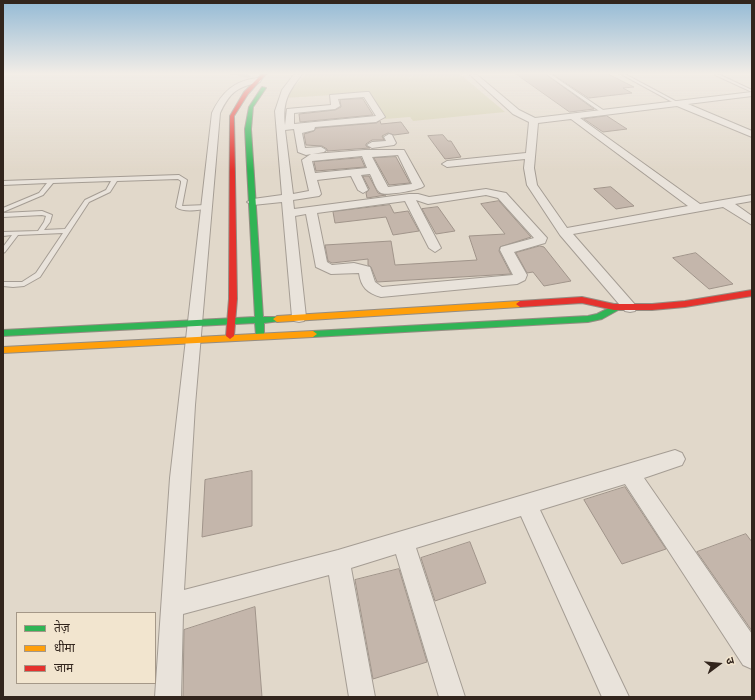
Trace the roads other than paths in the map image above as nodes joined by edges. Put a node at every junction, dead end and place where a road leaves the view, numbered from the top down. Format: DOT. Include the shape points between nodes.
graph roads {
  1 [pos="220,106"];
  2 [pos="237,106"];
  3 [pos="252,106"];
  4 [pos="280,106"];
  5 [pos="336,106"];
  6 [pos="374,106"];
  7 [pos="509,106"];
  8 [pos="595,106"];
  9 [pos="655,106"];
  10 [pos="684,106"];
  11 [pos="604,112"];
  12 [pos="572,116"];
  13 [pos="534,121"];
  14 [pos="358,124"];
  15 [pos="752,125"];
  16 [pos="738,127"];
  17 [pos="287,130"];
  18 [pos="752,134"];
  19 [pos="389,137"];
  20 [pos="367,154"];
  21 [pos="531,156"];
  22 [pos="447,164"];
  23 [pos="374,170"];
  24 [pos="355,172"];
  25 [pos="312,177"];
  26 [pos="116,179"];
  27 [pos="52,181"];
  28 [pos="3,182"];
  29 [pos="363,190"];
  30 [pos="409,196"];
  31 [pos="287,198"];
  32 [pos="752,198"];
  33 [pos="252,202"];
  34 [pos="725,203"];
  35 [pos="207,206"];
  36 [pos="696,207"];
  37 [pos="3,210"];
  38 [pos="311,211"];
  39 [pos="289,213"];
  40 [pos="3,215"];
  41 [pos="752,221"];
  42 [pos="68,231"];
  43 [pos="40,232"];
  44 [pos="564,232"];
  45 [pos="3,234"];
  46 [pos="16,234"];
  47 [pos="435,248"];
  48 [pos="3,251"];
  49 [pos="3,284"];
  50 [pos="442,287"];
  51 [pos="752,293"];
  52 [pos="617,307"];
  53 [pos="630,307"];
  54 [pos="448,308"];
  55 [pos="299,317"];
  56 [pos="259,320"];
  57 [pos="231,322"];
  58 [pos="193,332"];
  59 [pos="3,333"];
  60 [pos="260,338"];
  61 [pos="230,339"];
  62 [pos="3,350"];
  63 [pos="675,459"];
  64 [pos="629,473"];
  65 [pos="526,504"];
  66 [pos="403,541"];
  67 [pos="338,561"];
  68 [pos="172,604"];
  69 [pos="752,656"];
  70 [pos="168,697"];
  71 [pos="362,697"];
  72 [pos="452,697"];
  73 [pos="616,697"];
  1 -- 35 [label="street" via="216,113"];
  2 -- 57 [label="main road" via="232,116"];
  3 -- 33 [label="main road" via="248,129"];
  4 -- 17 [label="street" via="279,111"];
  5 -- 17 [label="street" via="290,111"];
  6 -- 17 [label="street" via="381,116 376,119"];
  7 -- 13 [label="street"];
  8 -- 11 [label="lane"];
  9 -- 11 [label="street"];
  10 -- 16 [label="street"];
  11 -- 12 [label="street"];
  12 -- 13 [label="street"];
  12 -- 36 [label="street"];
  13 -- 21 [label="street"];
  14 -- 17 [label="street"];
  15 -- 16 [label="street"];
  16 -- 18 [label="street"];
  17 -- 19 [label="street" via="301,150 306,152 387,144 392,142"];
  17 -- 31 [label="street"];
  20 -- 23 [label="street"];
  20 -- 23 [label="street" via="401,152 419,186 384,191"];
  20 -- 25 [label="street" via="363,152 308,158"];
  21 -- 22 [label="street"];
  21 -- 44 [label="street" via="529,168 532,185"];
  23 -- 24 [label="street"];
  24 -- 25 [label="street"];
  24 -- 29 [label="street"];
  25 -- 31 [label="street" via="315,194"];
  26 -- 27 [label="lane"];
  26 -- 35 [label="lane" via="182,178 184,183 179,207 182,209"];
  26 -- 42 [label="lane" via="108,191 87,201"];
  27 -- 28 [label="lane"];
  27 -- 37 [label="lane" via="41,194"];
  30 -- 38 [label="street"];
  30 -- 47 [label="street"];
  30 -- 50 [label="street" via="428,201 486,192 496,193 502,195 541,238 540,241 506,250 520,274 517,279"];
  31 -- 33 [label="street"];
  31 -- 39 [label="street"];
  32 -- 34 [label="street"];
  33 -- 56 [label="main road"];
  34 -- 36 [label="street"];
  34 -- 41 [label="street"];
  35 -- 58 [label="street"];
  36 -- 44 [label="street"];
  38 -- 39 [label="street"];
  38 -- 50 [label="street" via="318,255 326,268 333,270 360,267 365,270 368,285 381,292"];
  39 -- 55 [label="street"];
  40 -- 43 [label="lane" via="49,215"];
  42 -- 43 [label="lane"];
  42 -- 49 [label="lane" via="34,279 20,285"];
  43 -- 46 [label="lane"];
  44 -- 53 [label="street"];
  45 -- 46 [label="lane"];
  46 -- 48 [label="lane"];
  50 -- 54 [label="street"];
  51 -- 53 [label="main road" via="681,305"];
  52 -- 53 [label="main road"];
  52 -- 54 [label="main road" via="582,300"];
  52 -- 60 [label="main road" via="599,317 588,319"];
  54 -- 55 [label="main road"];
  55 -- 56 [label="main road"];
  56 -- 57 [label="main road"];
  56 -- 60 [label="main road"];
  57 -- 58 [label="main road"];
  57 -- 61 [label="main road"];
  58 -- 59 [label="main road"];
  58 -- 61 [label="main road"];
  58 -- 62 [label="main road"];
  58 -- 68 [label="street"];
  60 -- 61 [label="main road"];
  63 -- 64 [label="street"];
  64 -- 65 [label="street"];
  64 -- 69 [label="street"];
  65 -- 66 [label="street"];
  65 -- 73 [label="street"];
  66 -- 67 [label="street"];
  66 -- 72 [label="street"];
  67 -- 68 [label="street"];
  67 -- 71 [label="street"];
  68 -- 70 [label="street"];
}
